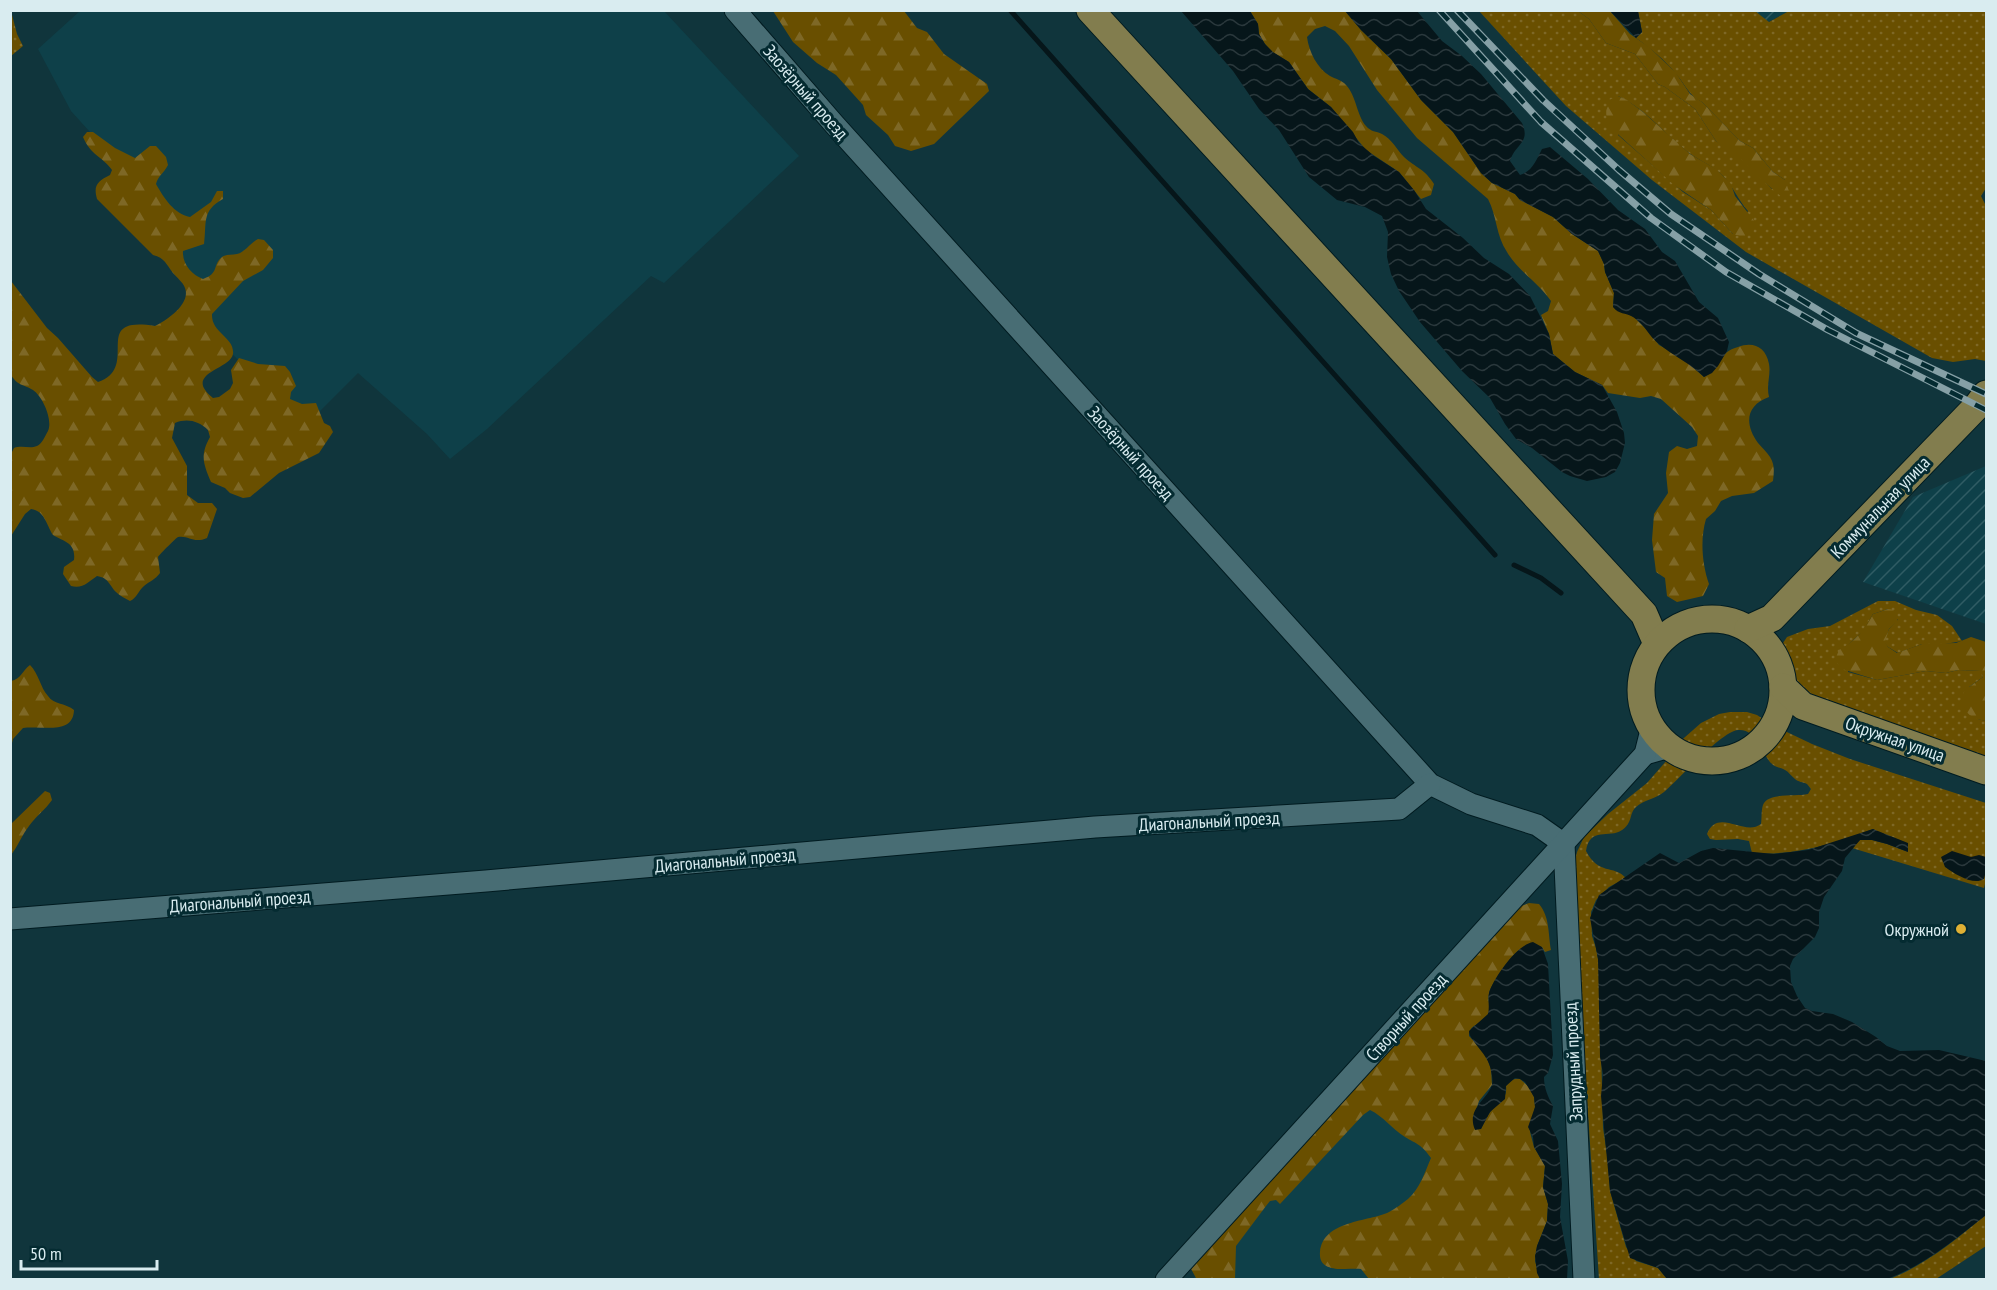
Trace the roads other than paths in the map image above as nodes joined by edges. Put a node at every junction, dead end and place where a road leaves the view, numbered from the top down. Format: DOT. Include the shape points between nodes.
graph roads {
  1 [pos="735,10"];
  2 [pos="1090,10"];
  3 [pos="1986,394"];
  4 [pos="1762,631"];
  5 [pos="1666,637"];
  6 [pos="1788,702"];
  7 [pos="1652,726"];
  8 [pos="1670,747"];
  9 [pos="1645,754"];
  10 [pos="1986,771"];
  11 [pos="1430,784"];
  12 [pos="1564,844"];
  13 [pos="10,918"];
  14 [pos="1166,1280"];
  15 [pos="1584,1280"];
  1 -- 11 [label="street, Заозёрный проезд"];
  2 -- 5 [label="main road"];
  3 -- 4 [label="main road, Коммунальная улица"];
  4 -- 5 [label="main road" via="1722,619 1698,620"];
  4 -- 6 [label="main road" via="1777,660"];
  5 -- 7 [label="main road" via="1645,665 1641,689 1645,713"];
  6 -- 8 [label="main road" via="1759,744 1739,756 1717,761 1694,759"];
  6 -- 10 [label="main road, Окружная улица"];
  7 -- 8 [label="main road"];
  7 -- 9 [label="street"];
  8 -- 9 [label="street"];
  9 -- 12 [label="street, Створный проезд"];
  11 -- 12 [label="street, Заозёрный проезд" via="1471,804 1538,825"];
  11 -- 13 [label="street, Диагональный проезд" via="1400,809 1095,827"];
  12 -- 14 [label="street, Створный проезд"];
  12 -- 15 [label="street, Запрудный проезд"];
}
